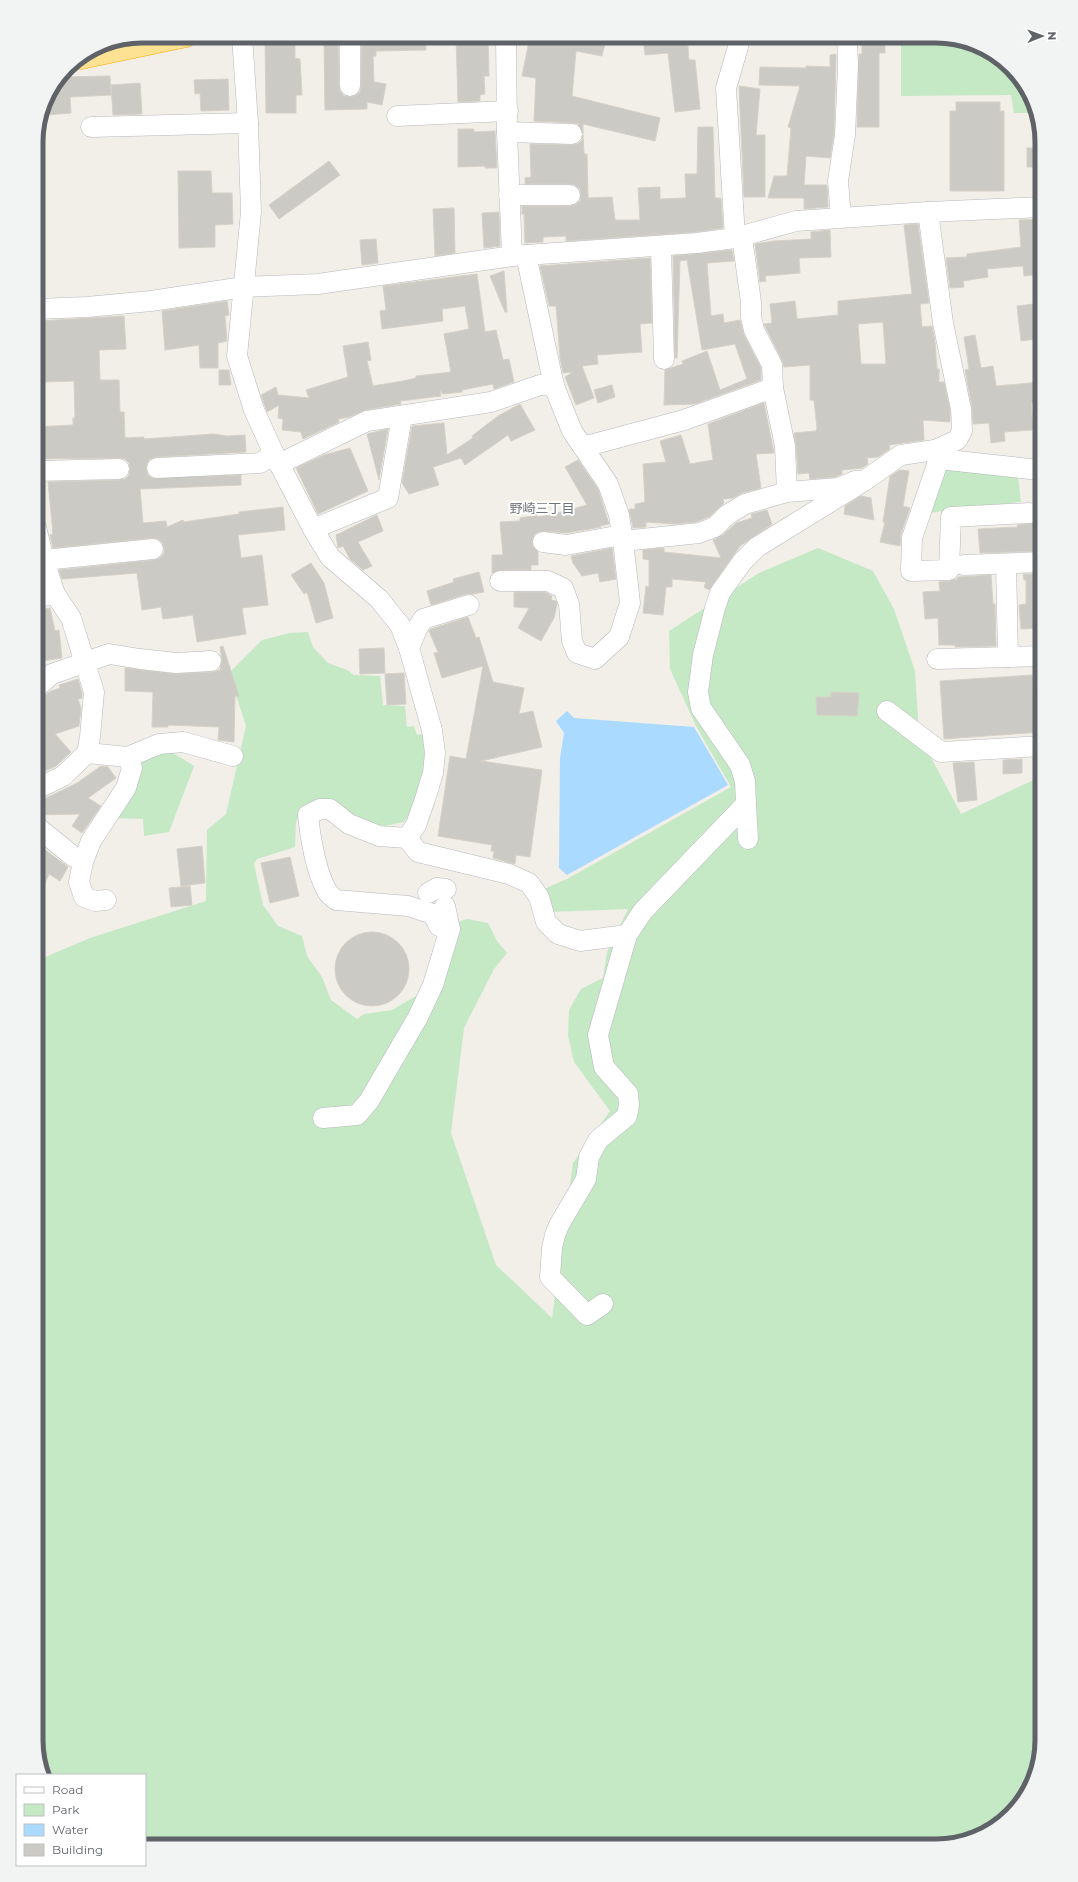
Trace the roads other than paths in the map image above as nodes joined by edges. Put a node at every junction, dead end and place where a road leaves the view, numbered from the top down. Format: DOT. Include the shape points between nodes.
graph roads {
  1 [pos="151,43"];
  2 [pos="242,43"];
  3 [pos="350,43"];
  4 [pos="506,43"];
  5 [pos="737,43"];
  6 [pos="847,43"];
  7 [pos="95,55"];
  8 [pos="350,86"];
  9 [pos="508,111"];
  10 [pos="398,116"];
  11 [pos="248,123"];
  12 [pos="91,127"];
  13 [pos="507,132"];
  14 [pos="572,134"];
  15 [pos="509,195"];
  16 [pos="570,195"];
  17 [pos="1035,207"];
  18 [pos="928,212"];
  19 [pos="841,217"];
  20 [pos="739,237"];
  21 [pos="661,247"];
  22 [pos="519,256"];
  23 [pos="244,287"];
  24 [pos="43,309"];
  25 [pos="664,359"];
  26 [pos="554,386"];
  27 [pos="773,388"];
  28 [pos="402,416"];
  29 [pos="583,447"];
  30 [pos="937,454"];
  31 [pos="276,459"];
  32 [pos="157,468"];
  33 [pos="119,469"];
  34 [pos="1035,469"];
  35 [pos="43,471"];
  36 [pos="864,481"];
  37 [pos="787,492"];
  38 [pos="1030,513"];
  39 [pos="313,529"];
  40 [pos="622,538"];
  41 [pos="543,542"];
  42 [pos="154,549"];
  43 [pos="43,556"];
  44 [pos="44,560"];
  45 [pos="1035,562"];
  46 [pos="1006,564"];
  47 [pos="963,565"];
  48 [pos="500,581"];
  49 [pos="46,596"];
  50 [pos="469,605"];
  51 [pos="409,648"];
  52 [pos="1035,656"];
  53 [pos="1008,657"];
  54 [pos="937,659"];
  55 [pos="211,661"];
  56 [pos="85,663"];
  57 [pos="44,673"];
  58 [pos="887,711"];
  59 [pos="1035,746"];
  60 [pos="87,753"];
  61 [pos="233,756"];
  62 [pos="128,758"];
  63 [pos="43,786"];
  64 [pos="746,804"];
  65 [pos="43,832"];
  66 [pos="748,839"];
  67 [pos="413,853"];
  68 [pos="74,857"];
  69 [pos="440,896"];
  70 [pos="106,900"];
  71 [pos="439,926"];
  72 [pos="627,935"];
  73 [pos="323,1118"];
  74 [pos="603,1304"];
  1 -- 7 [label="highway"];
  2 -- 11 [label="street"];
  3 -- 8 [label="street"];
  4 -- 9 [label="street"];
  5 -- 20 [label="street" via="726,88"];
  6 -- 19 [label="street" via="845,135 838,181"];
  9 -- 10 [label="street"];
  9 -- 13 [label="street"];
  11 -- 12 [label="street"];
  11 -- 23 [label="street" via="251,212"];
  13 -- 14 [label="street"];
  13 -- 15 [label="street"];
  15 -- 16 [label="street"];
  15 -- 22 [label="street"];
  17 -- 18 [label="street"];
  18 -- 19 [label="street"];
  18 -- 30 [label="street" via="943,323 961,409 962,431 957,440"];
  19 -- 20 [label="street" via="796,221"];
  20 -- 21 [label="street"];
  20 -- 27 [label="street" via="751,302 751,317 754,330 772,365"];
  21 -- 22 [label="street"];
  21 -- 25 [label="street"];
  22 -- 23 [label="street" via="318,284"];
  22 -- 26 [label="street"];
  23 -- 24 [label="street" via="151,301"];
  23 -- 31 [label="street" via="237,356 254,410"];
  26 -- 28 [label="street" via="540,384 491,402"];
  26 -- 29 [label="street" via="572,431"];
  27 -- 29 [label="street" via="684,420"];
  27 -- 37 [label="street" via="785,446"];
  28 -- 31 [label="street" via="367,421"];
  28 -- 39 [label="street" via="388,498"];
  29 -- 40 [label="street" via="608,484 619,516"];
  30 -- 34 [label="street"];
  30 -- 36 [label="street" via="901,455"];
  30 -- 38 [label="street" via="912,538 910,571 949,570 951,517"];
  31 -- 32 [label="street" via="260,463"];
  31 -- 39 [label="street"];
  33 -- 35 [label="street"];
  36 -- 37 [label="street" via="855,481 838,488"];
  36 -- 64 [label="street" via="757,547 742,562 720,593 703,655 698,692 701,708 740,765 745,781"];
  37 -- 40 [label="street" via="745,504 727,515 715,527 699,532"];
  39 -- 51 [label="street" via="330,557 379,599 400,625"];
  40 -- 41 [label="street" via="566,545"];
  40 -- 48 [label="street" via="630,603 619,637 595,659 578,652 572,641 568,604 563,588 548,581"];
  42 -- 44 [label="street"];
  43 -- 44 [label="street"];
  44 -- 49 [label="street"];
  45 -- 46 [label="street"];
  46 -- 47 [label="street"];
  46 -- 53 [label="street"];
  49 -- 56 [label="street" via="70,618"];
  50 -- 51 [label="street" via="424,619 417,628"];
  51 -- 67 [label="street" via="436,752 433,773 416,825"];
  52 -- 53 [label="street"];
  53 -- 54 [label="street"];
  55 -- 56 [label="street" via="176,663 109,654"];
  56 -- 57 [label="street"];
  56 -- 60 [label="street" via="94,692"];
  58 -- 59 [label="street" via="941,752"];
  60 -- 62 [label="street"];
  60 -- 63 [label="street" via="63,776"];
  61 -- 62 [label="street" via="183,742 159,744"];
  62 -- 70 [label="street" via="132,768 126,788 91,841 79,882 84,897 95,901"];
  64 -- 66 [label="street"];
  64 -- 72 [label="street" via="643,911"];
  65 -- 68 [label="street"];
  67 -- 71 [label="street" via="349,824 330,810 320,809 308,815 319,867 328,893 336,900 408,906 433,914"];
  67 -- 72 [label="street" via="509,874 529,884 539,897 546,922 558,934 580,941"];
  69 -- 73 [label="street" via="450,929 433,985 418,1017 369,1101 357,1115"];
  72 -- 74 [label="street" via="598,1035 604,1067 628,1094 630,1105 627,1116 598,1140 589,1157 586,1179 555,1235 550,1277 587,1315"];
}
